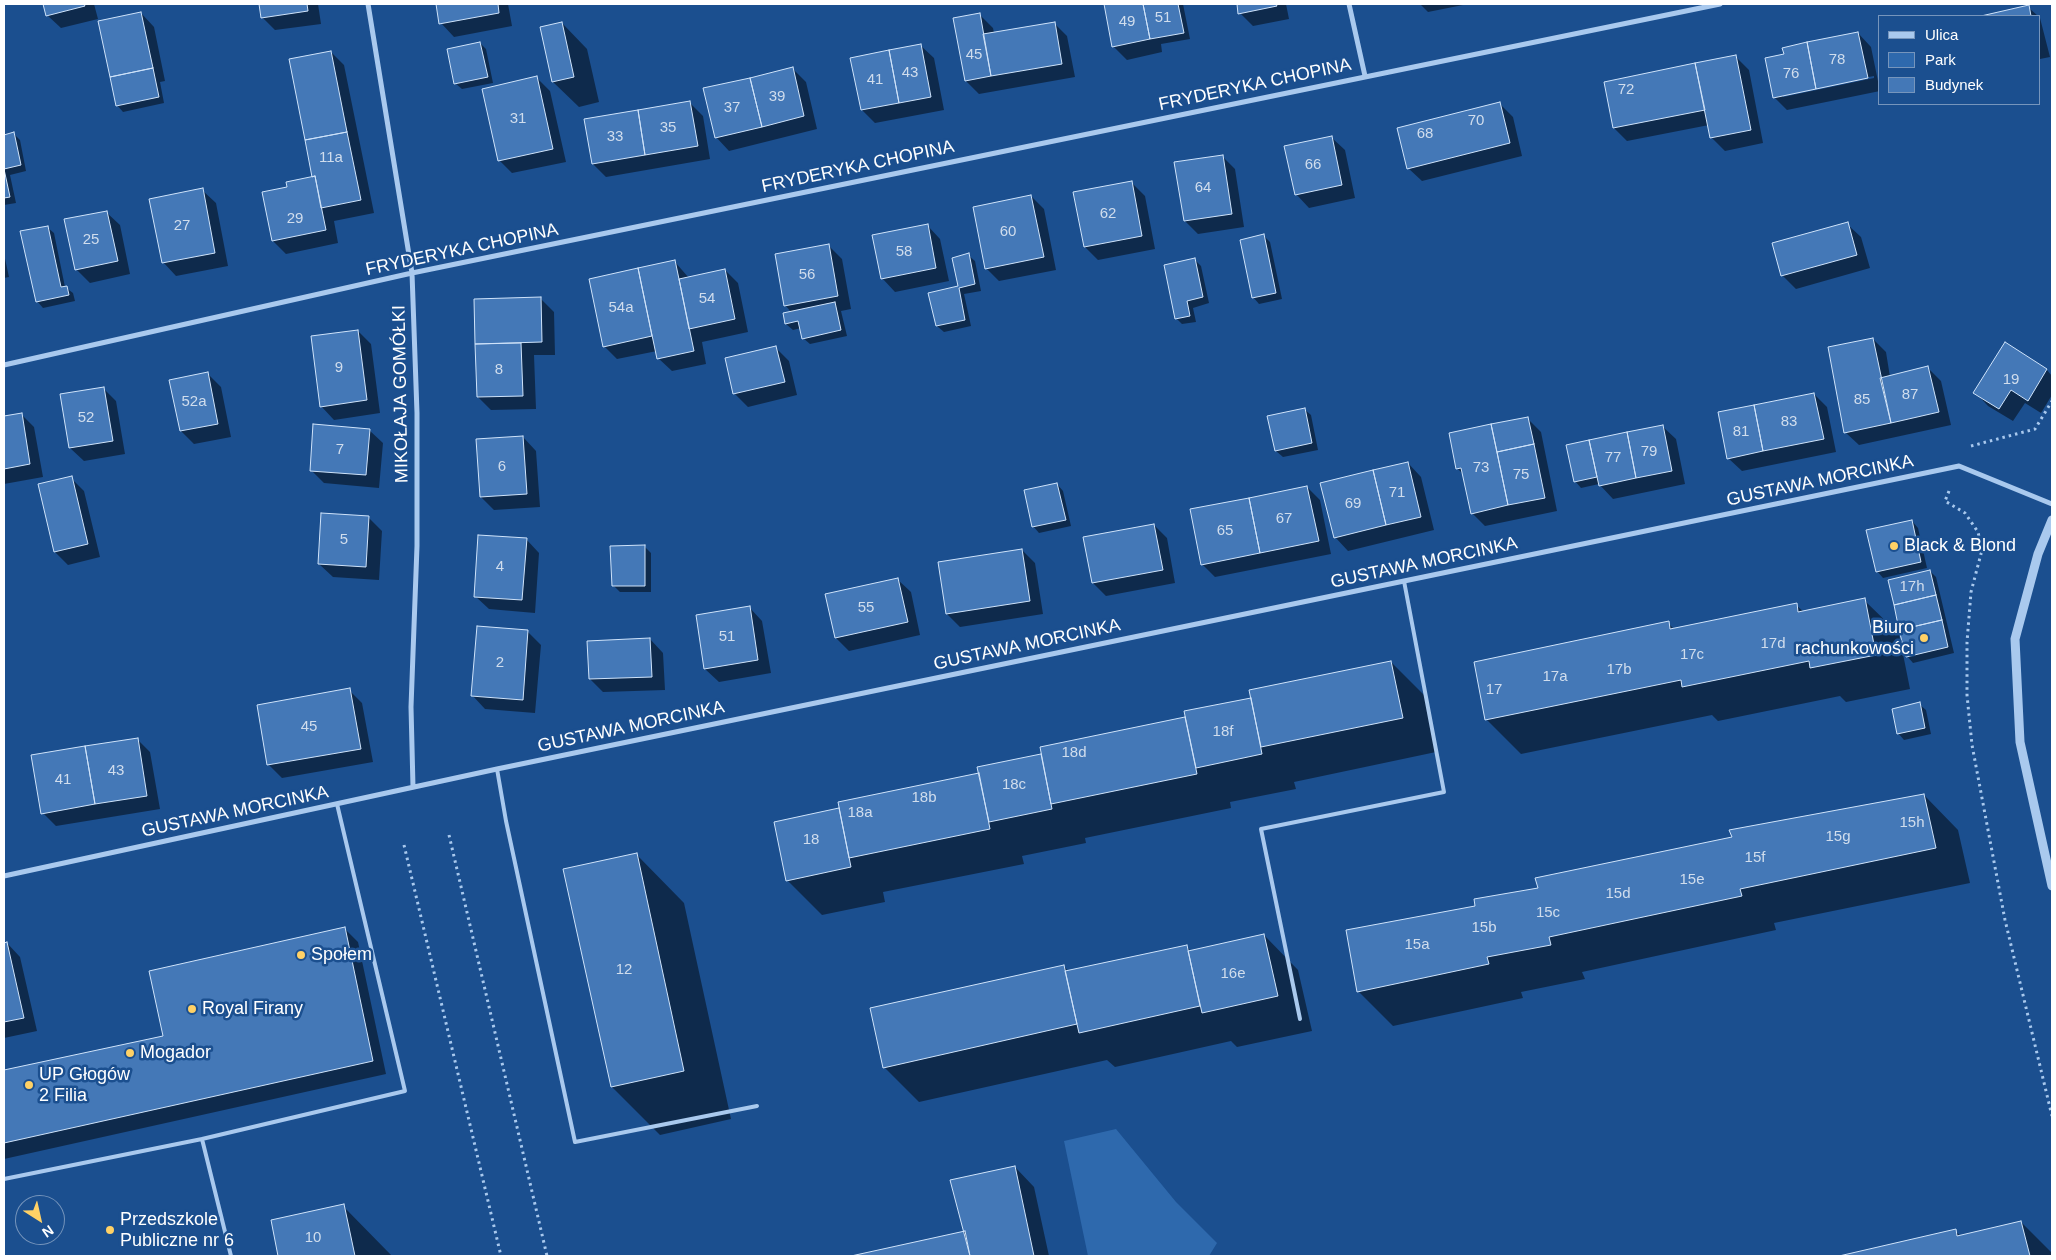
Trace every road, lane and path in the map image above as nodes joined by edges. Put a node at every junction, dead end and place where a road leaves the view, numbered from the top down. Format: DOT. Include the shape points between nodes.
graph roads {
  1 [pos="368,4"];
  2 [pos="1349,4"];
  3 [pos="1720,4"];
  4 [pos="1365,76"];
  5 [pos="412,273"];
  6 [pos="4,365"];
  7 [pos="2052,504"];
  8 [pos="2052,520"];
  9 [pos="1404,581"];
  10 [pos="496,769"];
  11 [pos="413,787"];
  12 [pos="337,804"];
  13 [pos="449,835"];
  14 [pos="404,845"];
  15 [pos="4,876"];
  16 [pos="2052,886"];
  17 [pos="1300,1019"];
  18 [pos="757,1106"];
  19 [pos="202,1139"];
  20 [pos="4,1179"];
  21 [pos="231,1256"];
  22 [pos="501,1256"];
  23 [pos="546,1256"];
  1 -- 5 [label="street, MIKOŁAJA GOMÓŁKI"];
  2 -- 4 [label="street"];
  3 -- 4 [label="street, FRYDERYKA CHOPINA"];
  4 -- 5 [label="street, FRYDERYKA CHOPINA"];
  5 -- 6 [label="street, FRYDERYKA CHOPINA"];
  5 -- 11 [label="street, MIKOŁAJA GOMÓŁKI" via="417,451 411,707"];
  7 -- 9 [label="street, GUSTAWA MORCINKA" via="1959,466"];
  8 -- 16 [label="street" via="2038,554 2015,639 2020,742"];
  9 -- 10 [label="street, GUSTAWA MORCINKA"];
  9 -- 17 [label="lane" via="1444,792 1261,829"];
  10 -- 11 [label="street, GUSTAWA MORCINKA"];
  10 -- 18 [label="lane" via="575,1142"];
  11 -- 12 [label="street, GUSTAWA MORCINKA"];
  12 -- 15 [label="street, GUSTAWA MORCINKA"];
  12 -- 19 [label="lane" via="405,1091"];
  13 -- 23 [label="path"];
  14 -- 22 [label="path"];
  19 -- 20 [label="lane"];
  19 -- 21 [label="lane"];
}
